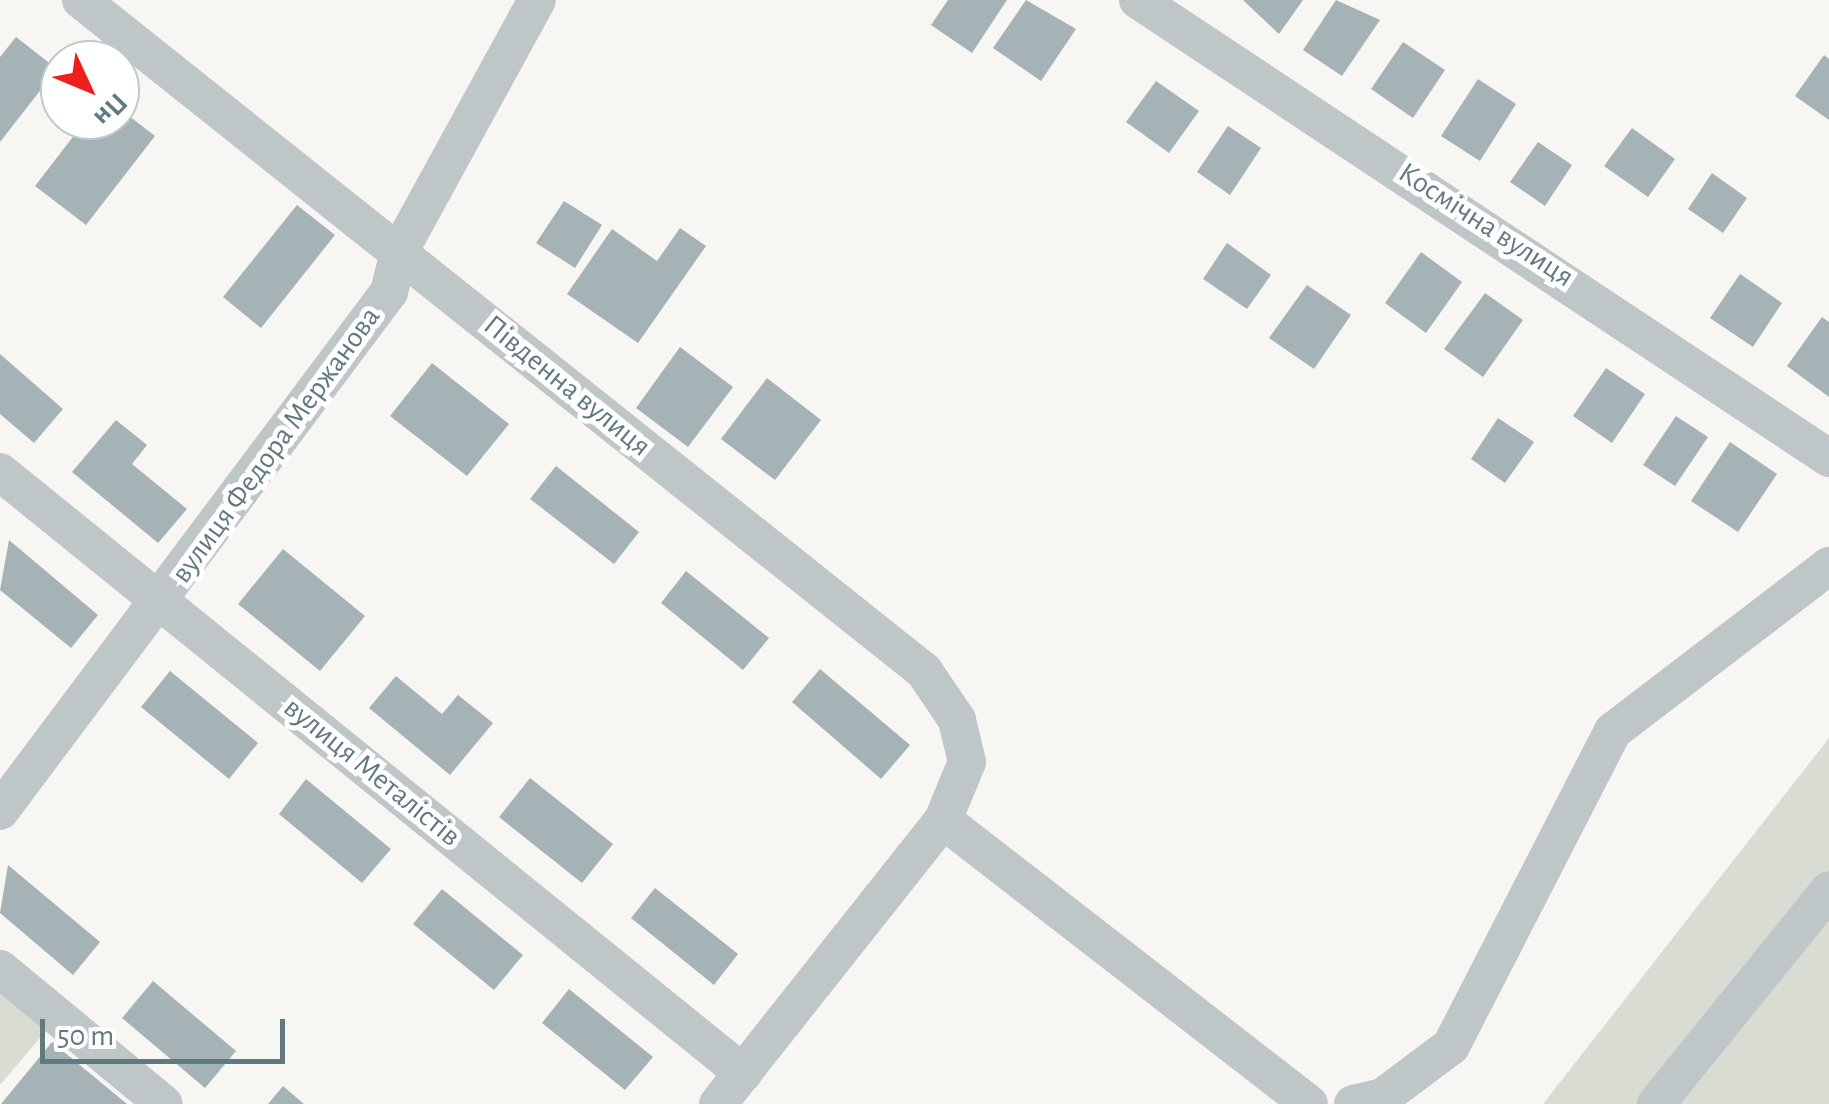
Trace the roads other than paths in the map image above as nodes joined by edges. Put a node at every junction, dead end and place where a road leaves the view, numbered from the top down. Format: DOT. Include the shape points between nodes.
graph roads {
  1 [pos="81,0"];
  2 [pos="537,0"];
  3 [pos="1138,0"];
  4 [pos="399,252"];
  5 [pos="1829,458"];
  6 [pos="0,472"];
  7 [pos="1829,566"];
  8 [pos="160,602"];
  9 [pos="0,811"];
  10 [pos="943,820"];
  11 [pos="1829,890"];
  12 [pos="0,969"];
  13 [pos="744,1072"];
  14 [pos="164,1104"];
  15 [pos="718,1104"];
  16 [pos="1308,1104"];
  17 [pos="1353,1104"];
  18 [pos="1656,1104"];
  1 -- 4 [label="street, Південна вулиця"];
  2 -- 4 [label="street, вулиця Федора Мержанова"];
  3 -- 5 [label="street, Космічна вулиця"];
  4 -- 8 [label="street, вулиця Федора Мержанова" via="390,292"];
  4 -- 10 [label="street, Південна вулиця" via="924,671 957,720 968,762"];
  6 -- 8 [label="street, вулиця Металістів"];
  7 -- 17 [label="street" via="1613,731 1451,1046 1383,1096"];
  8 -- 9 [label="street, вулиця Федора Мержанова"];
  8 -- 13 [label="street, вулиця Металістів"];
  10 -- 13 [label="street, Південна вулиця"];
  10 -- 16 [label="street"];
  11 -- 18 [label="street"];
  12 -- 14 [label="street"];
  13 -- 15 [label="street, Південна вулиця"];
}
